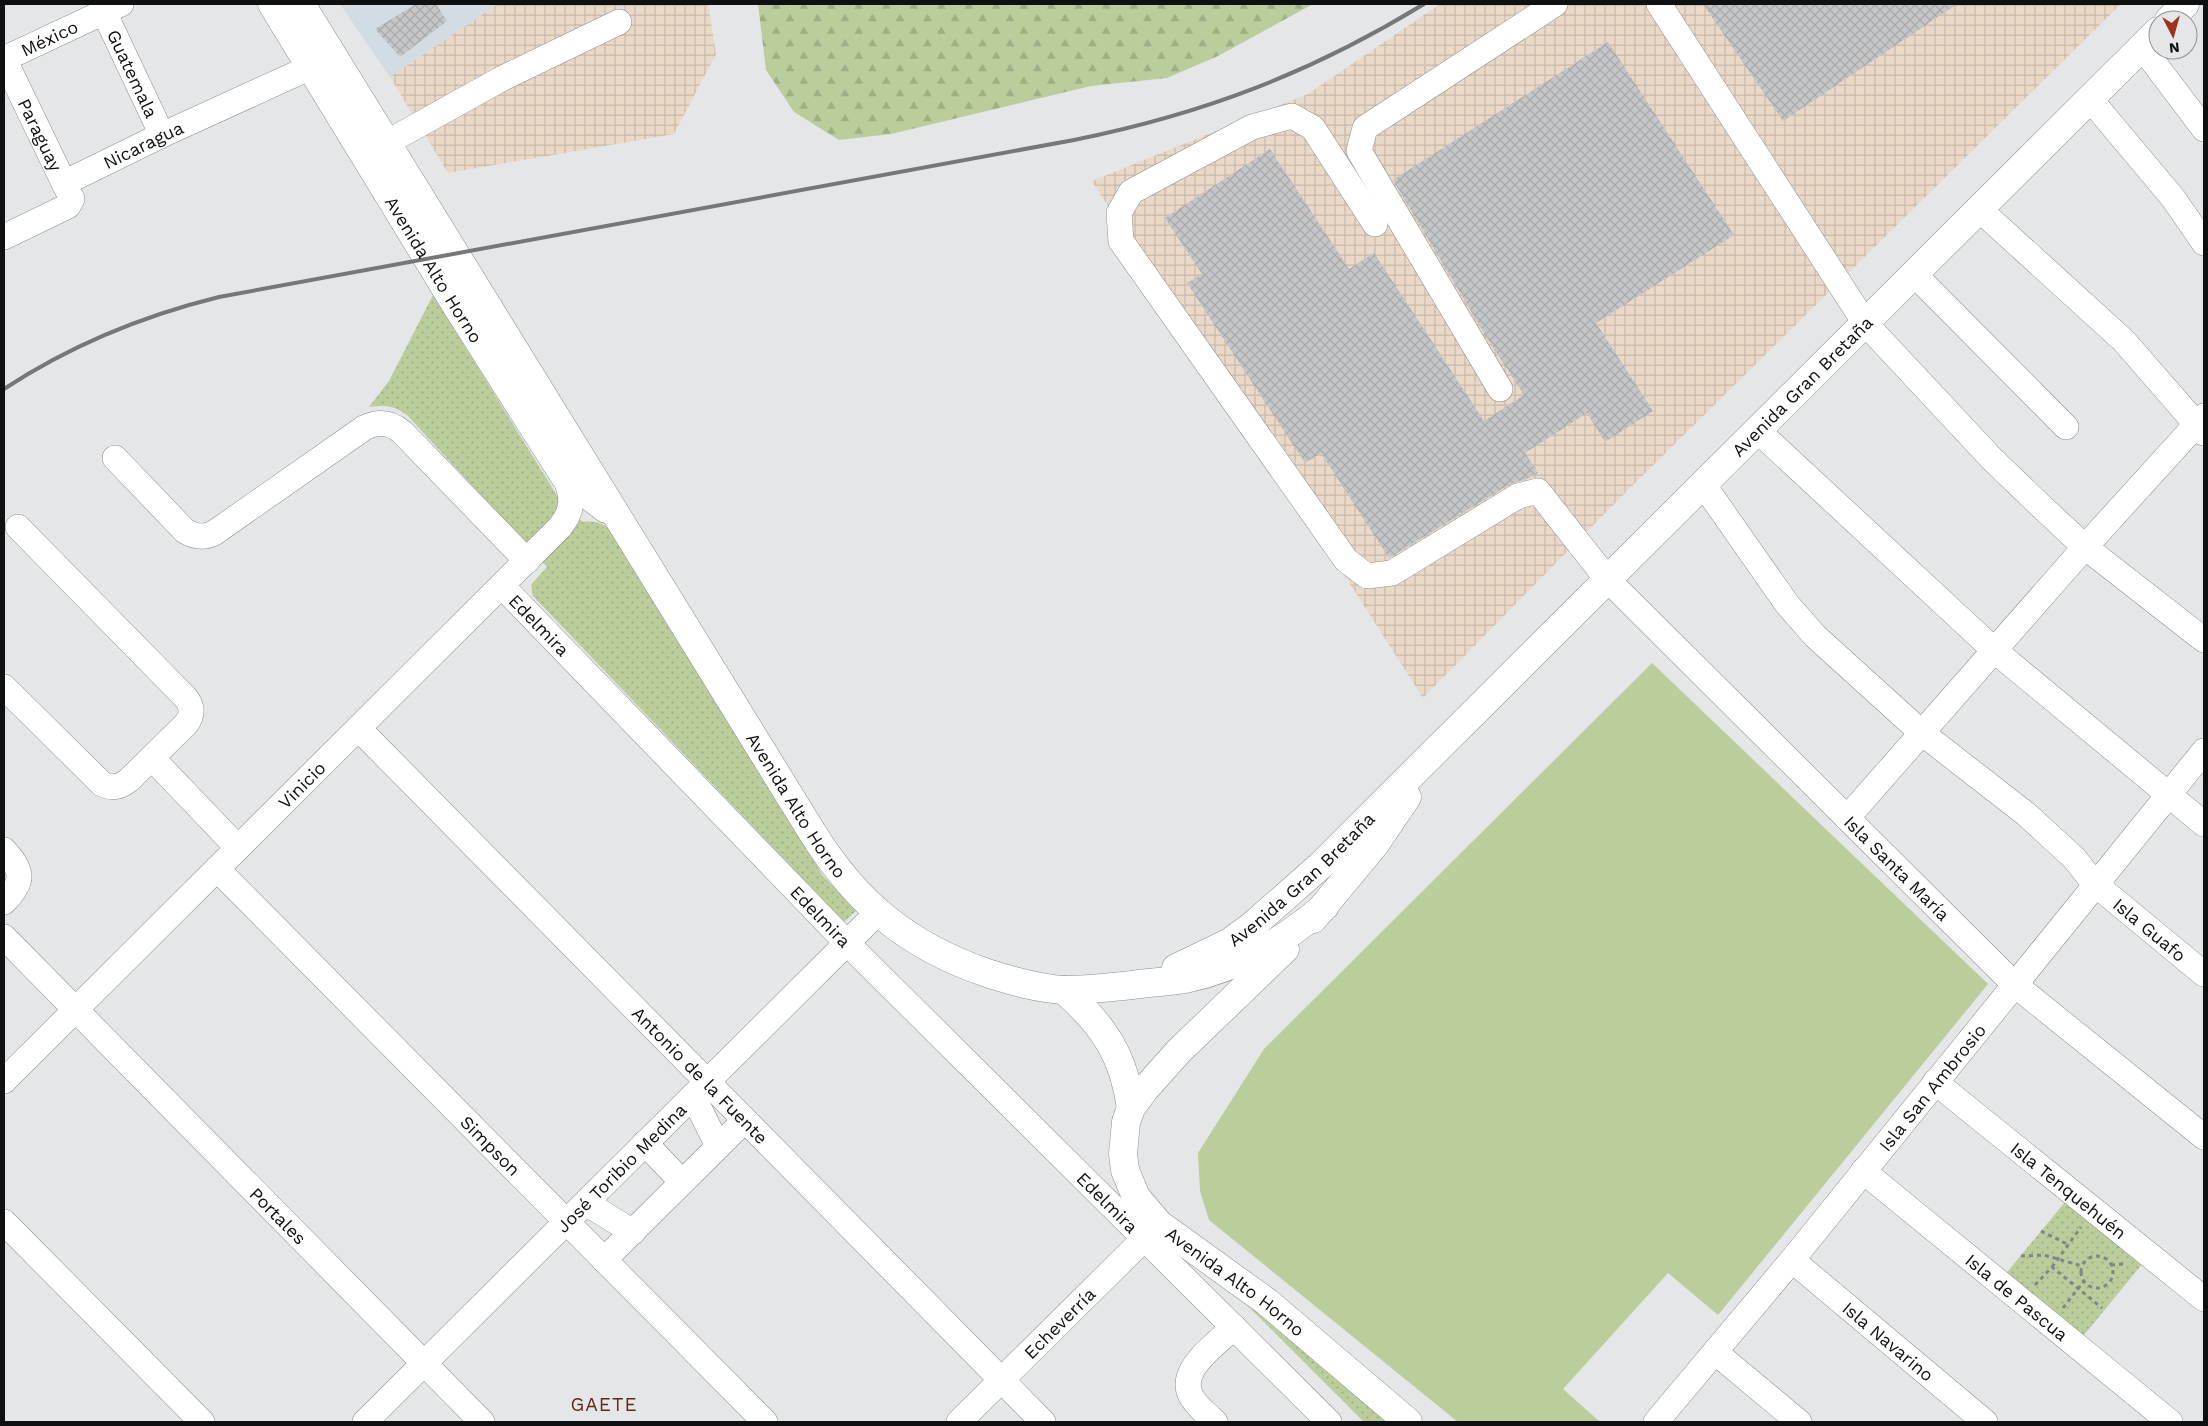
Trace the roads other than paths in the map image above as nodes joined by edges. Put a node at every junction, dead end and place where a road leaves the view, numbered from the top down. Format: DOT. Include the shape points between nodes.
graph roads {
  1 [pos="272,4"];
  2 [pos="301,4"];
  3 [pos="1555,4"];
  4 [pos="1659,4"];
  5 [pos="97,10"];
  6 [pos="618,22"];
  7 [pos="2148,41"];
  8 [pos="4,59"];
  9 [pos="2163,60"];
  10 [pos="311,66"];
  11 [pos="2090,99"];
  12 [pos="2204,129"];
  13 [pos="162,135"];
  14 [pos="386,143"];
  15 [pos="64,183"];
  16 [pos="1979,209"];
  17 [pos="1376,224"];
  18 [pos="4,237"];
  19 [pos="2204,242"];
  20 [pos="1914,274"];
  21 [pos="1865,323"];
  22 [pos="1500,389"];
  23 [pos="2202,424"];
  24 [pos="2066,427"];
  25 [pos="1757,430"];
  26 [pos="115,458"];
  27 [pos="565,477"];
  28 [pos="1703,484"];
  29 [pos="617,518"];
  30 [pos="18,528"];
  31 [pos="2085,547"];
  32 [pos="528,561"];
  33 [pos="1608,579"];
  34 [pos="502,586"];
  35 [pos="2204,640"];
  36 [pos="1994,650"];
  37 [pos="4,686"];
  38 [pos="359,729"];
  39 [pos="1922,733"];
  40 [pos="1444,742"];
  41 [pos="2204,751"];
  42 [pos="153,758"];
  43 [pos="2169,794"];
  44 [pos="1847,818"];
  45 [pos="2204,824"];
  46 [pos="238,848"];
  47 [pos="4,850"];
  48 [pos="1320,866"];
  49 [pos="217,870"];
  50 [pos="2095,884"];
  51 [pos="4,902"];
  52 [pos="1325,906"];
  53 [pos="877,912"];
  54 [pos="4,938"];
  55 [pos="847,943"];
  56 [pos="1275,944"];
  57 [pos="2204,974"];
  58 [pos="1254,980"];
  59 [pos="1135,984"];
  60 [pos="2014,984"];
  61 [pos="1064,990"];
  62 [pos="74,1011"];
  63 [pos="4,1081"];
  64 [pos="1936,1082"];
  65 [pos="700,1089"];
  66 [pos="1131,1108"];
  67 [pos="745,1120"];
  68 [pos="2204,1137"];
  69 [pos="645,1143"];
  70 [pos="718,1146"];
  71 [pos="1864,1171"];
  72 [pos="682,1182"];
  73 [pos="586,1203"];
  74 [pos="4,1222"];
  75 [pos="567,1222"];
  76 [pos="1152,1231"];
  77 [pos="633,1232"];
  78 [pos="604,1260"];
  79 [pos="1792,1260"];
  80 [pos="2204,1299"];
  81 [pos="1234,1327"];
  82 [pos="1715,1352"];
  83 [pos="424,1364"];
  84 [pos="1002,1380"];
  85 [pos="202,1422"];
  86 [pos="365,1422"];
  87 [pos="482,1422"];
  88 [pos="764,1422"];
  89 [pos="959,1422"];
  90 [pos="1043,1422"];
  91 [pos="1215,1422"];
  92 [pos="1329,1422"];
  93 [pos="1408,1422"];
  94 [pos="1656,1422"];
  95 [pos="1799,1422"];
  96 [pos="1985,1422"];
  97 [pos="2170,1422"];
  1 -- 10 [label="main road, Avenida Alto Horno"];
  2 -- 14 [label="main road, Avenida Alto Horno"];
  3 -- 22 [label="street" via="1365,128 1360,139 1359,151"];
  4 -- 21 [label="street"];
  5 -- 8 [label="street, México"];
  5 -- 13 [label="street, Guatemala"];
  6 -- 14 [label="street" via="503,78"];
  7 -- 11 [label="main road, Avenida Gran Bretaña"];
  8 -- 15 [label="street, Paraguay"];
  9 -- 12 [label="street"];
  10 -- 13 [label="street, Nicaragua"];
  10 -- 27 [label="main road, Avenida Alto Horno" via="457,307"];
  11 -- 16 [label="main road, Avenida Gran Bretaña"];
  11 -- 19 [label="street" via="2173,198"];
  13 -- 15 [label="street, Nicaragua"];
  14 -- 29 [label="main road, Avenida Alto Horno"];
  15 -- 18 [label="street" via="72,199 68,206"];
  16 -- 20 [label="main road, Avenida Gran Bretaña"];
  16 -- 23 [label="street" via="2124,341"];
  17 -- 33 [label="street, Isla Santa María" via="1313,128 1292,116 1252,127 1131,192 1119,214 1121,241 1346,560 1368,576 1392,573 1518,496 1538,491"];
  20 -- 21 [label="main road, Avenida Gran Bretaña"];
  20 -- 24 [label="street"];
  21 -- 25 [label="main road, Avenida Gran Bretaña"];
  21 -- 31 [label="street" via="1992,459"];
  23 -- 31 [label="street"];
  25 -- 28 [label="main road, Avenida Gran Bretaña"];
  25 -- 36 [label="street"];
  26 -- 32 [label="street" via="185,531 203,536 214,532 364,428 384,423 402,432"];
  27 -- 29 [label="main road, Avenida Alto Horno"];
  27 -- 32 [label="street, Vinicio" via="571,493 570,513"];
  28 -- 33 [label="main road, Avenida Gran Bretaña"];
  28 -- 39 [label="street, Isla Guafo" via="1787,604 1815,636"];
  29 -- 53 [label="main road, Avenida Alto Horno" via="826,854 847,882"];
  30 -- 42 [label="street" via="188,701 192,710 189,720"];
  31 -- 35 [label="street"];
  31 -- 36 [label="street"];
  32 -- 34 [label="street, Vinicio"];
  33 -- 40 [label="main road, Avenida Gran Bretaña"];
  33 -- 44 [label="street, Isla Santa María"];
  34 -- 38 [label="street, Vinicio"];
  34 -- 55 [label="street, Edelmira"];
  36 -- 39 [label="street"];
  36 -- 43 [label="street"];
  37 -- 42 [label="street" via="102,784 122,785"];
  38 -- 46 [label="street, Vinicio"];
  38 -- 65 [label="street, Antonio de la Fuente"];
  39 -- 44 [label="street"];
  39 -- 50 [label="street, Isla Guafo" via="2026,814 2073,856"];
  40 -- 48 [label="main road, Avenida Gran Bretaña"];
  40 -- 52 [label="main road, Avenida Gran Bretaña" via="1376,843"];
  41 -- 43 [label="street, Isla San Ambrosio"];
  42 -- 46 [label="street"];
  43 -- 45 [label="street"];
  43 -- 50 [label="street, Isla San Ambrosio"];
  44 -- 60 [label="street, Isla Santa María"];
  46 -- 49 [label="street, Vinicio"];
  47 -- 51 [label="street" via="14,861 20,876 17,888"];
  48 -- 56 [label="main road"];
  48 -- 59 [label="main road, Avenida Gran Bretaña" via="1230,942 1189,963"];
  49 -- 62 [label="street, Vinicio"];
  49 -- 75 [label="street, Simpson"];
  50 -- 57 [label="street, Isla Guafo"];
  50 -- 60 [label="street, Isla San Ambrosio"];
  52 -- 56 [label="main road, Avenida Gran Bretaña"];
  52 -- 58 [label="main road, Avenida Gran Bretaña"];
  53 -- 55 [label="street, José Toribio Medina"];
  53 -- 61 [label="main road, Avenida Alto Horno" via="916,941 965,965 1002,978"];
  54 -- 62 [label="street, Portales"];
  55 -- 65 [label="street, José Toribio Medina"];
  55 -- 76 [label="street, Edelmira"];
  56 -- 58 [label="main road, Avenida Gran Bretaña"];
  56 -- 59 [label="main road, Avenida Gran Bretaña" via="1242,961 1186,979"];
  58 -- 66 [label="main road, Avenida Gran Bretaña" via="1166,1064"];
  59 -- 61 [label="main road, Avenida Gran Bretaña"];
  60 -- 64 [label="street, Isla San Ambrosio"];
  60 -- 68 [label="street, Isla Santa María"];
  61 -- 66 [label="main road" via="1093,1018 1113,1046 1128,1086"];
  62 -- 63 [label="street, Vinicio"];
  62 -- 83 [label="street, Portales"];
  64 -- 71 [label="street, Isla San Ambrosio"];
  64 -- 80 [label="street, Isla Tenquehuén"];
  65 -- 67 [label="street, Antonio de la Fuente"];
  65 -- 69 [label="street, José Toribio Medina"];
  65 -- 70 [label="street"];
  66 -- 76 [label="main road, Avenida Alto Horno" via="1123,1138 1125,1170"];
  67 -- 70 [label="street"];
  67 -- 84 [label="street, Antonio de la Fuente"];
  69 -- 72 [label="street"];
  69 -- 73 [label="street, José Toribio Medina"];
  70 -- 72 [label="street"];
  71 -- 79 [label="street, Isla San Ambrosio"];
  71 -- 97 [label="street, Isla de Pascua"];
  72 -- 77 [label="street"];
  73 -- 75 [label="street, José Toribio Medina"];
  73 -- 77 [label="street"];
  74 -- 85 [label="street"];
  75 -- 78 [label="street, Simpson"];
  75 -- 83 [label="street, José Toribio Medina"];
  76 -- 81 [label="street, Avenida Alto Horno"];
  76 -- 84 [label="street, Echeverría"];
  76 -- 93 [label="main road, Avenida Alto Horno" via="1267,1302"];
  77 -- 78 [label="street"];
  78 -- 88 [label="street, Simpson"];
  79 -- 82 [label="street, Isla San Ambrosio"];
  79 -- 96 [label="street, Isla Navarino"];
  81 -- 91 [label="street" via="1195,1366 1189,1378 1192,1398"];
  81 -- 92 [label="street, Avenida Alto Horno"];
  82 -- 94 [label="street, Isla San Ambrosio"];
  82 -- 95 [label="street"];
  83 -- 86 [label="street, José Toribio Medina"];
  83 -- 87 [label="street, Portales"];
  84 -- 89 [label="street, Echeverría"];
  84 -- 90 [label="street, Antonio de la Fuente"];
}
